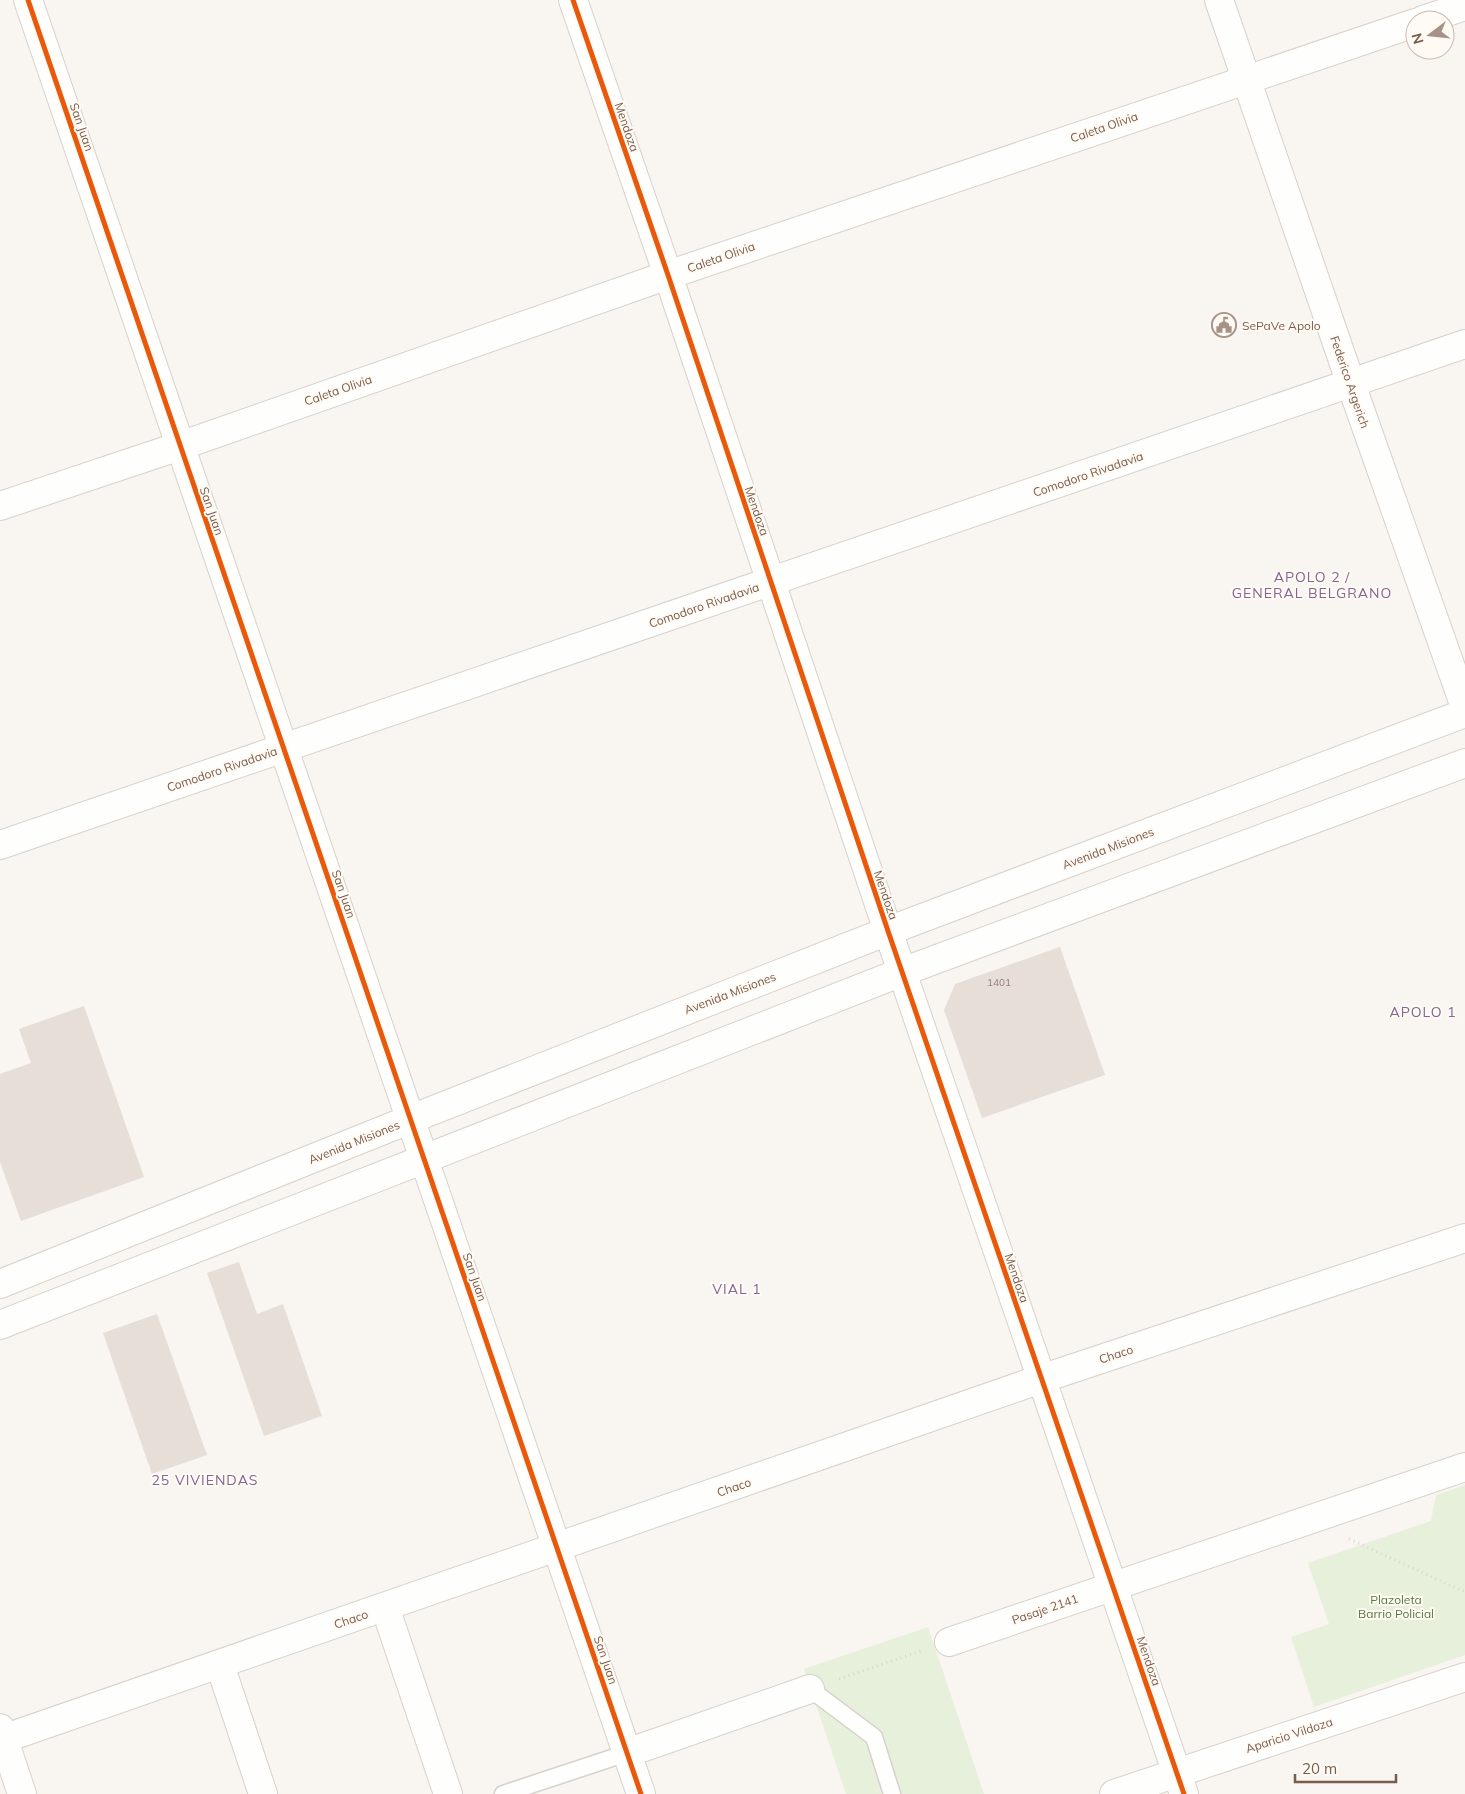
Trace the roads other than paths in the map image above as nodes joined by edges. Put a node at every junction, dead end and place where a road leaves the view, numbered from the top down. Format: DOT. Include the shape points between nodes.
graph roads {
  1 [pos="28,0"];
  2 [pos="573,0"];
  3 [pos="1219,0"];
  4 [pos="1465,6"];
  5 [pos="1453,10"];
  6 [pos="1405,26"];
  7 [pos="1246,79"];
  8 [pos="668,276"];
  9 [pos="1465,344"];
  10 [pos="1351,384"];
  11 [pos="180,446"];
  12 [pos="0,506"];
  13 [pos="771,582"];
  14 [pos="1465,707"];
  15 [pos="1465,713"];
  16 [pos="283,748"];
  17 [pos="1465,763"];
  18 [pos="0,845"];
  19 [pos="888,931"];
  20 [pos="902,972"];
  21 [pos="411,1119"];
  22 [pos="425,1160"];
  23 [pos="1465,1238"];
  24 [pos="0,1284"];
  25 [pos="0,1325"];
  26 [pos="1041,1379"];
  27 [pos="1465,1467"];
  28 [pos="557,1548"];
  29 [pos="1112,1586"];
  30 [pos="385,1608"];
  31 [pos="949,1642"];
  32 [pos="220,1665"];
  33 [pos="1465,1677"];
  34 [pos="810,1689"];
  35 [pos="1,1736"];
  36 [pos="627,1753"];
  37 [pos="1181,1783"];
  38 [pos="22,1794"];
  39 [pos="263,1794"];
  40 [pos="448,1794"];
  41 [pos="503,1794"];
  42 [pos="641,1794"];
  43 [pos="892,1794"];
  44 [pos="1114,1794"];
  1 -- 11 [label="street, San Juan"];
  2 -- 8 [label="street, Mendoza"];
  3 -- 7 [label="street, Federico Argerich"];
  4 -- 5 [label="street"];
  6 -- 7 [label="street, Caleta Olivia"];
  7 -- 8 [label="street, Caleta Olivia"];
  7 -- 10 [label="street, Federico Argerich"];
  8 -- 11 [label="street, Caleta Olivia"];
  8 -- 13 [label="street, Mendoza"];
  9 -- 10 [label="street, Comodoro Rivadavia"];
  10 -- 13 [label="street, Comodoro Rivadavia"];
  10 -- 14 [label="street, Federico Argerich"];
  11 -- 12 [label="street, Caleta Olivia"];
  11 -- 16 [label="street, San Juan"];
  13 -- 16 [label="street, Comodoro Rivadavia"];
  13 -- 19 [label="street, Mendoza"];
  15 -- 19 [label="street, Avenida Misiones"];
  16 -- 18 [label="street, Comodoro Rivadavia"];
  16 -- 21 [label="street, San Juan"];
  17 -- 20 [label="street"];
  19 -- 20 [label="street, Mendoza"];
  19 -- 21 [label="street, Avenida Misiones"];
  20 -- 22 [label="street"];
  20 -- 26 [label="street, Mendoza"];
  21 -- 22 [label="street, San Juan"];
  21 -- 24 [label="street, Avenida Misiones"];
  22 -- 25 [label="street"];
  22 -- 28 [label="street, San Juan"];
  23 -- 26 [label="street, Chaco"];
  26 -- 28 [label="street, Chaco"];
  26 -- 29 [label="street, Mendoza"];
  27 -- 29 [label="street, Pasaje 2141"];
  28 -- 30 [label="street, Chaco"];
  28 -- 36 [label="street, San Juan"];
  29 -- 31 [label="street, Pasaje 2141"];
  29 -- 37 [label="street, Mendoza"];
  30 -- 32 [label="street, Chaco"];
  30 -- 40 [label="street"];
  32 -- 35 [label="street, Chaco"];
  32 -- 39 [label="street"];
  33 -- 37 [label="street, Aparicio Vildoza"];
  34 -- 36 [label="street"];
  34 -- 43 [label="lane" via="874,1738"];
  35 -- 38 [label="street"];
  36 -- 41 [label="lane"];
  36 -- 42 [label="street, San Juan"];
  37 -- 44 [label="street, Aparicio Vildoza"];
}
